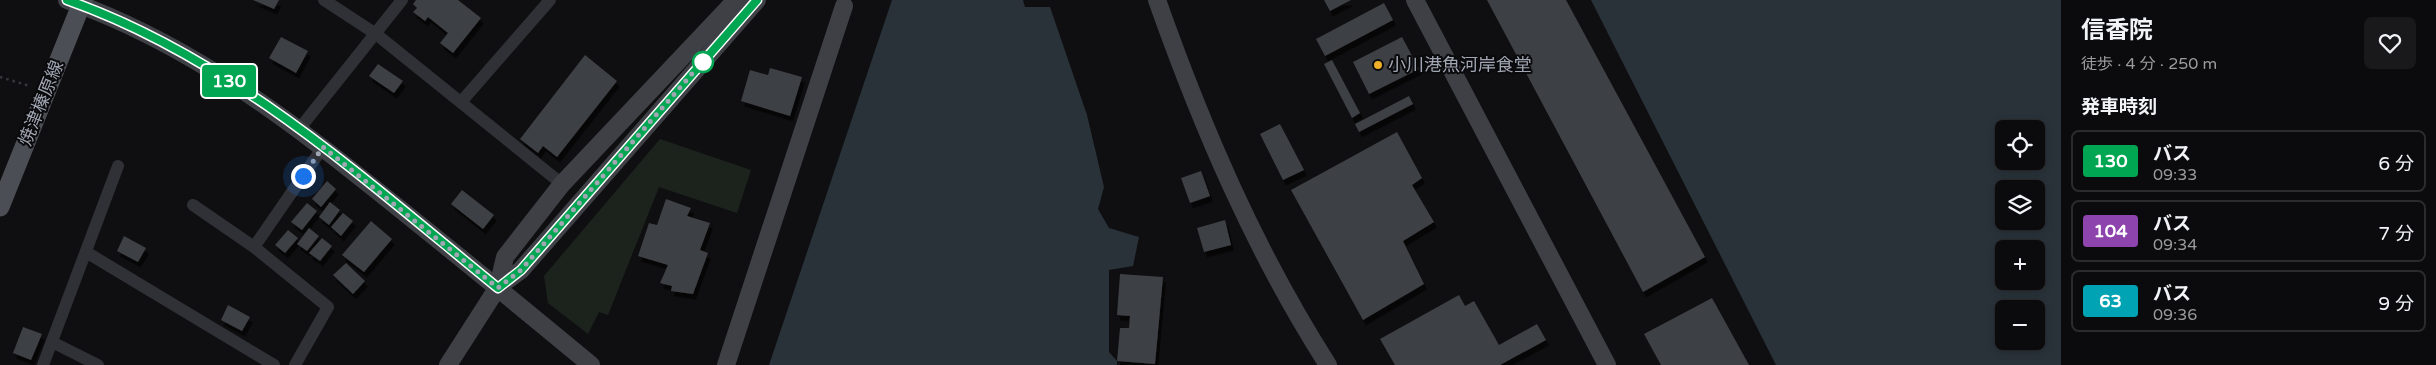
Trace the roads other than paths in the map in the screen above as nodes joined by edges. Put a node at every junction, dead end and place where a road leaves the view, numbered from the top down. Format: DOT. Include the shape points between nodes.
graph roads {
  1 [pos="324,0"];
  2 [pos="402,0"];
  3 [pos="550,0"];
  4 [pos="736,0"];
  5 [pos="757,0"];
  6 [pos="1157,0"];
  7 [pos="1415,0"];
  8 [pos="77,2"];
  9 [pos="844,2"];
  10 [pos="376,34"];
  11 [pos="461,102"];
  12 [pos="300,128"];
  13 [pos="323,147"];
  14 [pos="118,166"];
  15 [pos="562,184"];
  16 [pos="193,206"];
  17 [pos="0,207"];
  18 [pos="254,247"];
  19 [pos="86,252"];
  20 [pos="498,288"];
  21 [pos="52,342"];
  22 [pos="43,365"];
  23 [pos="98,365"];
  24 [pos="274,365"];
  25 [pos="295,365"];
  26 [pos="448,365"];
  27 [pos="591,365"];
  28 [pos="726,365"];
  29 [pos="1328,365"];
  30 [pos="1607,365"];
  1 -- 10 [label="street"];
  2 -- 10 [label="street"];
  3 -- 11 [label="street"];
  4 -- 15 [label="street"];
  5 -- 20 [label="street" via="521,270"];
  6 -- 29 [label="street" via="1212,145 1250,228"];
  7 -- 30 [label="street"];
  8 -- 12 [label="street" via="190,56"];
  8 -- 17 [label="main road, 焼津榛原線"];
  9 -- 28 [label="street"];
  10 -- 11 [label="street"];
  10 -- 12 [label="street"];
  11 -- 15 [label="street"];
  12 -- 13 [label="street"];
  13 -- 18 [label="street"];
  13 -- 20 [label="street"];
  14 -- 19 [label="street"];
  15 -- 20 [label="street" via="505,257"];
  16 -- 18 [label="street"];
  18 -- 25 [label="street" via="328,307"];
  19 -- 21 [label="street"];
  19 -- 24 [label="street"];
  20 -- 26 [label="street"];
  20 -- 27 [label="street"];
  21 -- 22 [label="street"];
  21 -- 23 [label="street"];
}
